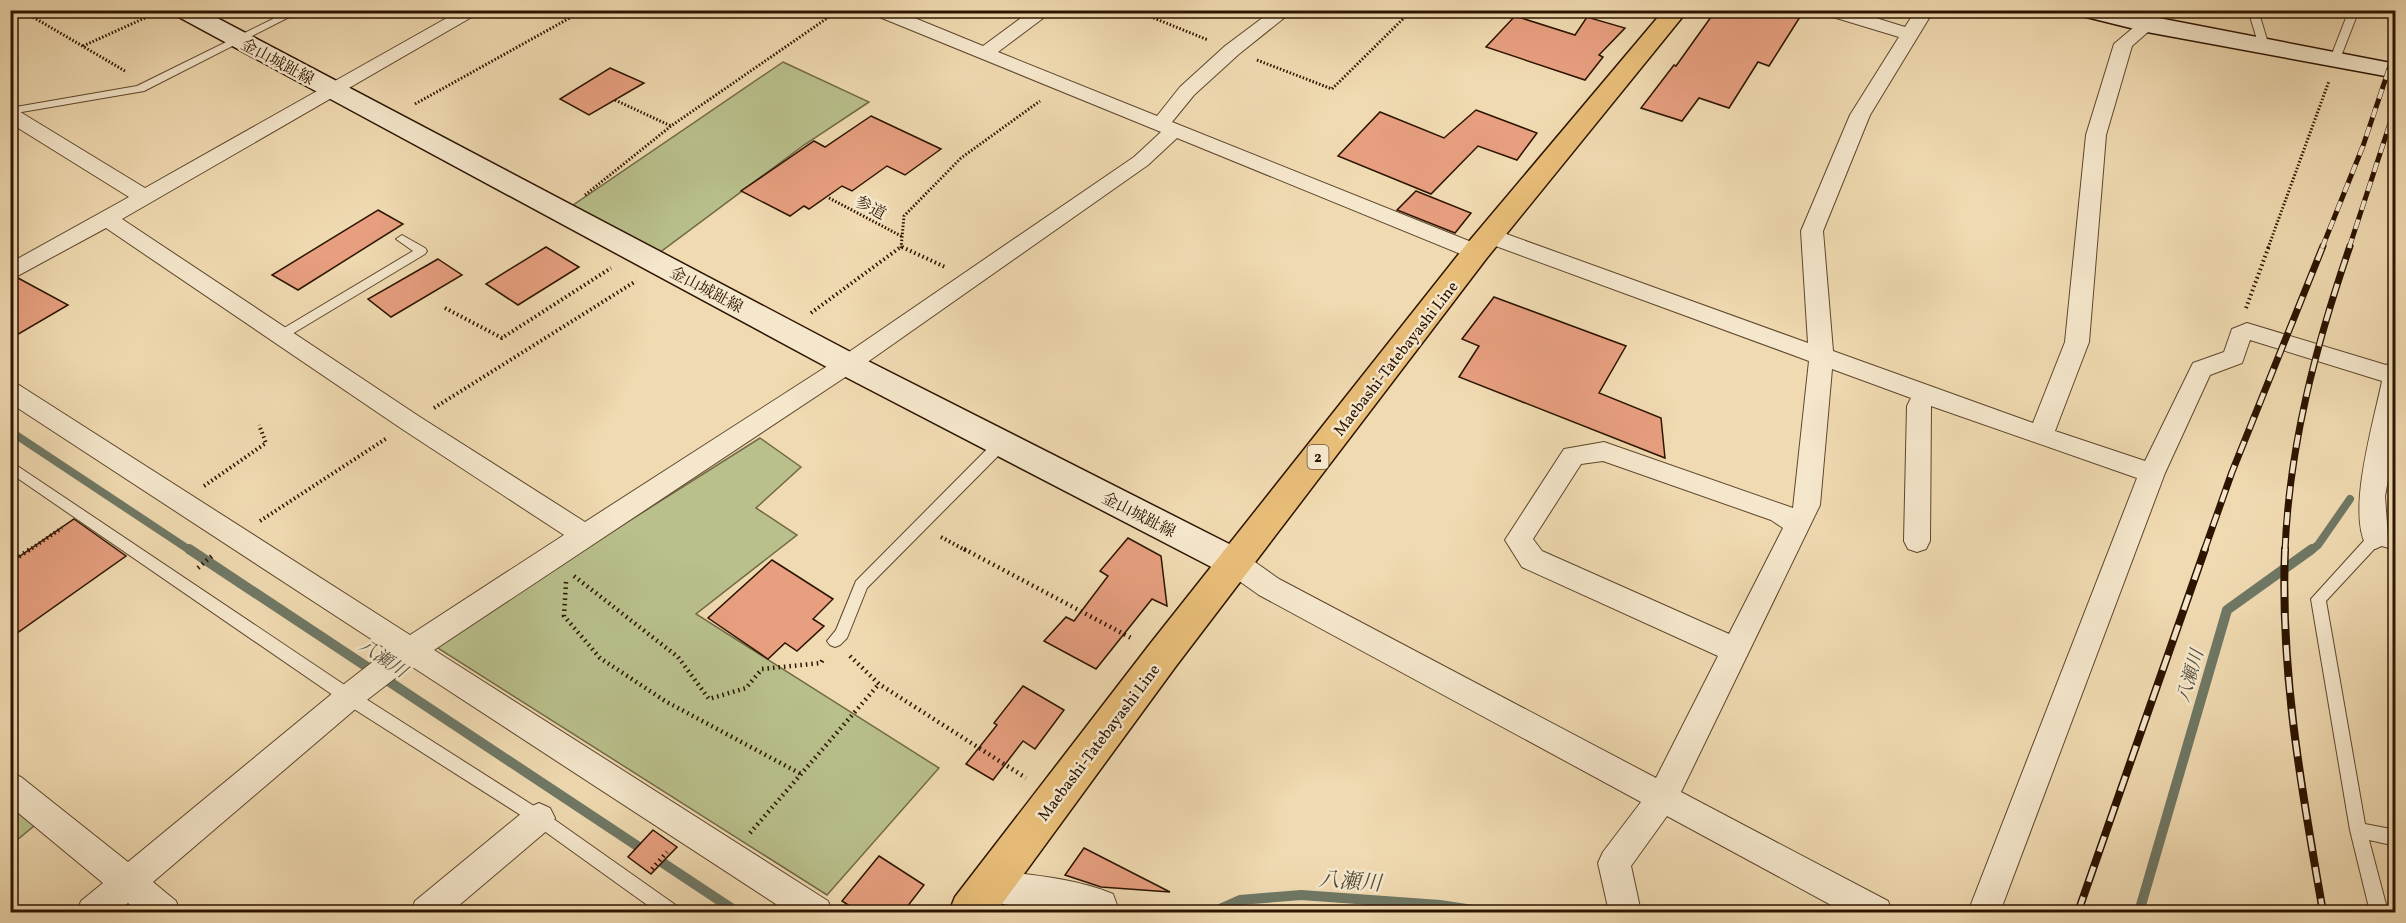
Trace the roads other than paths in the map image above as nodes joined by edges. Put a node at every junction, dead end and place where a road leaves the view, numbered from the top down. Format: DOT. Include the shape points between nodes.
graph roads {
  1 [pos="183,10"];
  2 [pos="299,10"];
  3 [pos="475,10"];
  4 [pos="878,10"];
  5 [pos="1045,10"];
  6 [pos="1285,10"];
  7 [pos="1677,10"];
  8 [pos="1828,10"];
  9 [pos="1925,10"];
  10 [pos="2086,10"];
  11 [pos="2253,10"];
  12 [pos="2354,10"];
  13 [pos="2147,25"];
  14 [pos="1911,35"];
  15 [pos="239,40"];
  16 [pos="2264,46"];
  17 [pos="983,54"];
  18 [pos="2333,67"];
  19 [pos="2396,71"];
  20 [pos="334,90"];
  21 [pos="10,113"];
  22 [pos="1167,127"];
  23 [pos="146,198"];
  24 [pos="108,219"];
  25 [pos="402,239"];
  26 [pos="1483,244"];
  27 [pos="10,273"];
  28 [pos="283,334"];
  29 [pos="1821,355"];
  30 [pos="847,364"];
  31 [pos="2394,373"];
  32 [pos="10,391"];
  33 [pos="1926,394"];
  34 [pos="2041,436"];
  35 [pos="1001,444"];
  36 [pos="10,466"];
  37 [pos="2152,473"];
  38 [pos="1798,524"];
  39 [pos="586,536"];
  40 [pos="1917,541"];
  41 [pos="2385,542"];
  42 [pos="1234,563"];
  43 [pos="835,641"];
  44 [pos="410,650"];
  45 [pos="1735,650"];
  46 [pos="349,697"];
  47 [pos="10,787"];
  48 [pos="1663,797"];
  49 [pos="539,818"];
  50 [pos="2358,830"];
  51 [pos="2396,838"];
  52 [pos="128,883"];
  53 [pos="990,886"];
  54 [pos="1101,905"];
  55 [pos="93,912"];
  56 [pos="164,912"];
  57 [pos="427,912"];
  58 [pos="671,912"];
  59 [pos="816,912"];
  60 [pos="970,912"];
  61 [pos="1624,912"];
  62 [pos="1876,912"];
  63 [pos="1984,912"];
  64 [pos="2379,912"];
  1 -- 15 [label="main road, 金山城趾線"];
  2 -- 15 [label="lane"];
  3 -- 20 [label="street"];
  4 -- 17 [label="street"];
  5 -- 17 [label="street"];
  6 -- 22 [label="street" via="1187,91"];
  7 -- 26 [label="main road, Maebashi-Tatebayashi Line / 2"];
  8 -- 14 [label="street"];
  9 -- 14 [label="street"];
  10 -- 13 [label="main road"];
  11 -- 16 [label="lane"];
  12 -- 18 [label="lane"];
  13 -- 16 [label="main road"];
  13 -- 34 [label="street" via="2123,44 2096,135 2077,342"];
  14 -- 29 [label="street" via="1860,115 1812,231"];
  15 -- 20 [label="main road, 金山城趾線"];
  15 -- 21 [label="lane" via="140,89"];
  16 -- 18 [label="main road"];
  17 -- 22 [label="street"];
  18 -- 19 [label="main road"];
  20 -- 23 [label="street"];
  20 -- 30 [label="main road, 金山城趾線"];
  21 -- 23 [label="street"];
  22 -- 26 [label="street"];
  22 -- 30 [label="street" via="1141,161"];
  23 -- 24 [label="street"];
  24 -- 27 [label="street"];
  24 -- 28 [label="street"];
  25 -- 28 [label="lane" via="421,251"];
  26 -- 29 [label="street"];
  26 -- 42 [label="main road, Maebashi-Tatebayashi Line / 2"];
  28 -- 39 [label="street" via="411,423"];
  29 -- 33 [label="street"];
  29 -- 38 [label="street" via="1807,505"];
  30 -- 35 [label="main road, 金山城趾線"];
  30 -- 39 [label="street"];
  31 -- 37 [label="street" via="2247,331 2240,335 2234,357 2201,369"];
  31 -- 41 [label="street" via="2372,496"];
  32 -- 44 [label="street"];
  33 -- 34 [label="street"];
  33 -- 40 [label="street" via="1919,406"];
  34 -- 37 [label="street"];
  35 -- 42 [label="main road, 金山城趾線"];
  35 -- 43 [label="lane" via="861,585 842,634"];
  36 -- 46 [label="lane"];
  37 -- 63 [label="street"];
  38 -- 45 [label="street"];
  38 -- 45 [label="street" via="1780,513 1604,451 1573,456 1518,540 1532,559"];
  39 -- 44 [label="street"];
  41 -- 50 [label="lane" via="2318,599"];
  42 -- 48 [label="street" via="1269,587"];
  42 -- 53 [label="main road, Maebashi-Tatebayashi Line / 2"];
  44 -- 46 [label="street"];
  44 -- 59 [label="street"];
  45 -- 48 [label="street"];
  46 -- 49 [label="lane"];
  46 -- 52 [label="street"];
  47 -- 52 [label="street"];
  48 -- 61 [label="street" via="1623,851"];
  48 -- 62 [label="street"];
  49 -- 57 [label="street"];
  49 -- 58 [label="lane"];
  50 -- 51 [label="lane"];
  50 -- 64 [label="lane"];
  52 -- 55 [label="street"];
  52 -- 56 [label="street"];
  53 -- 54 [label="street"];
  53 -- 60 [label="main road, Maebashi-Tatebayashi Line / 2"];
}
